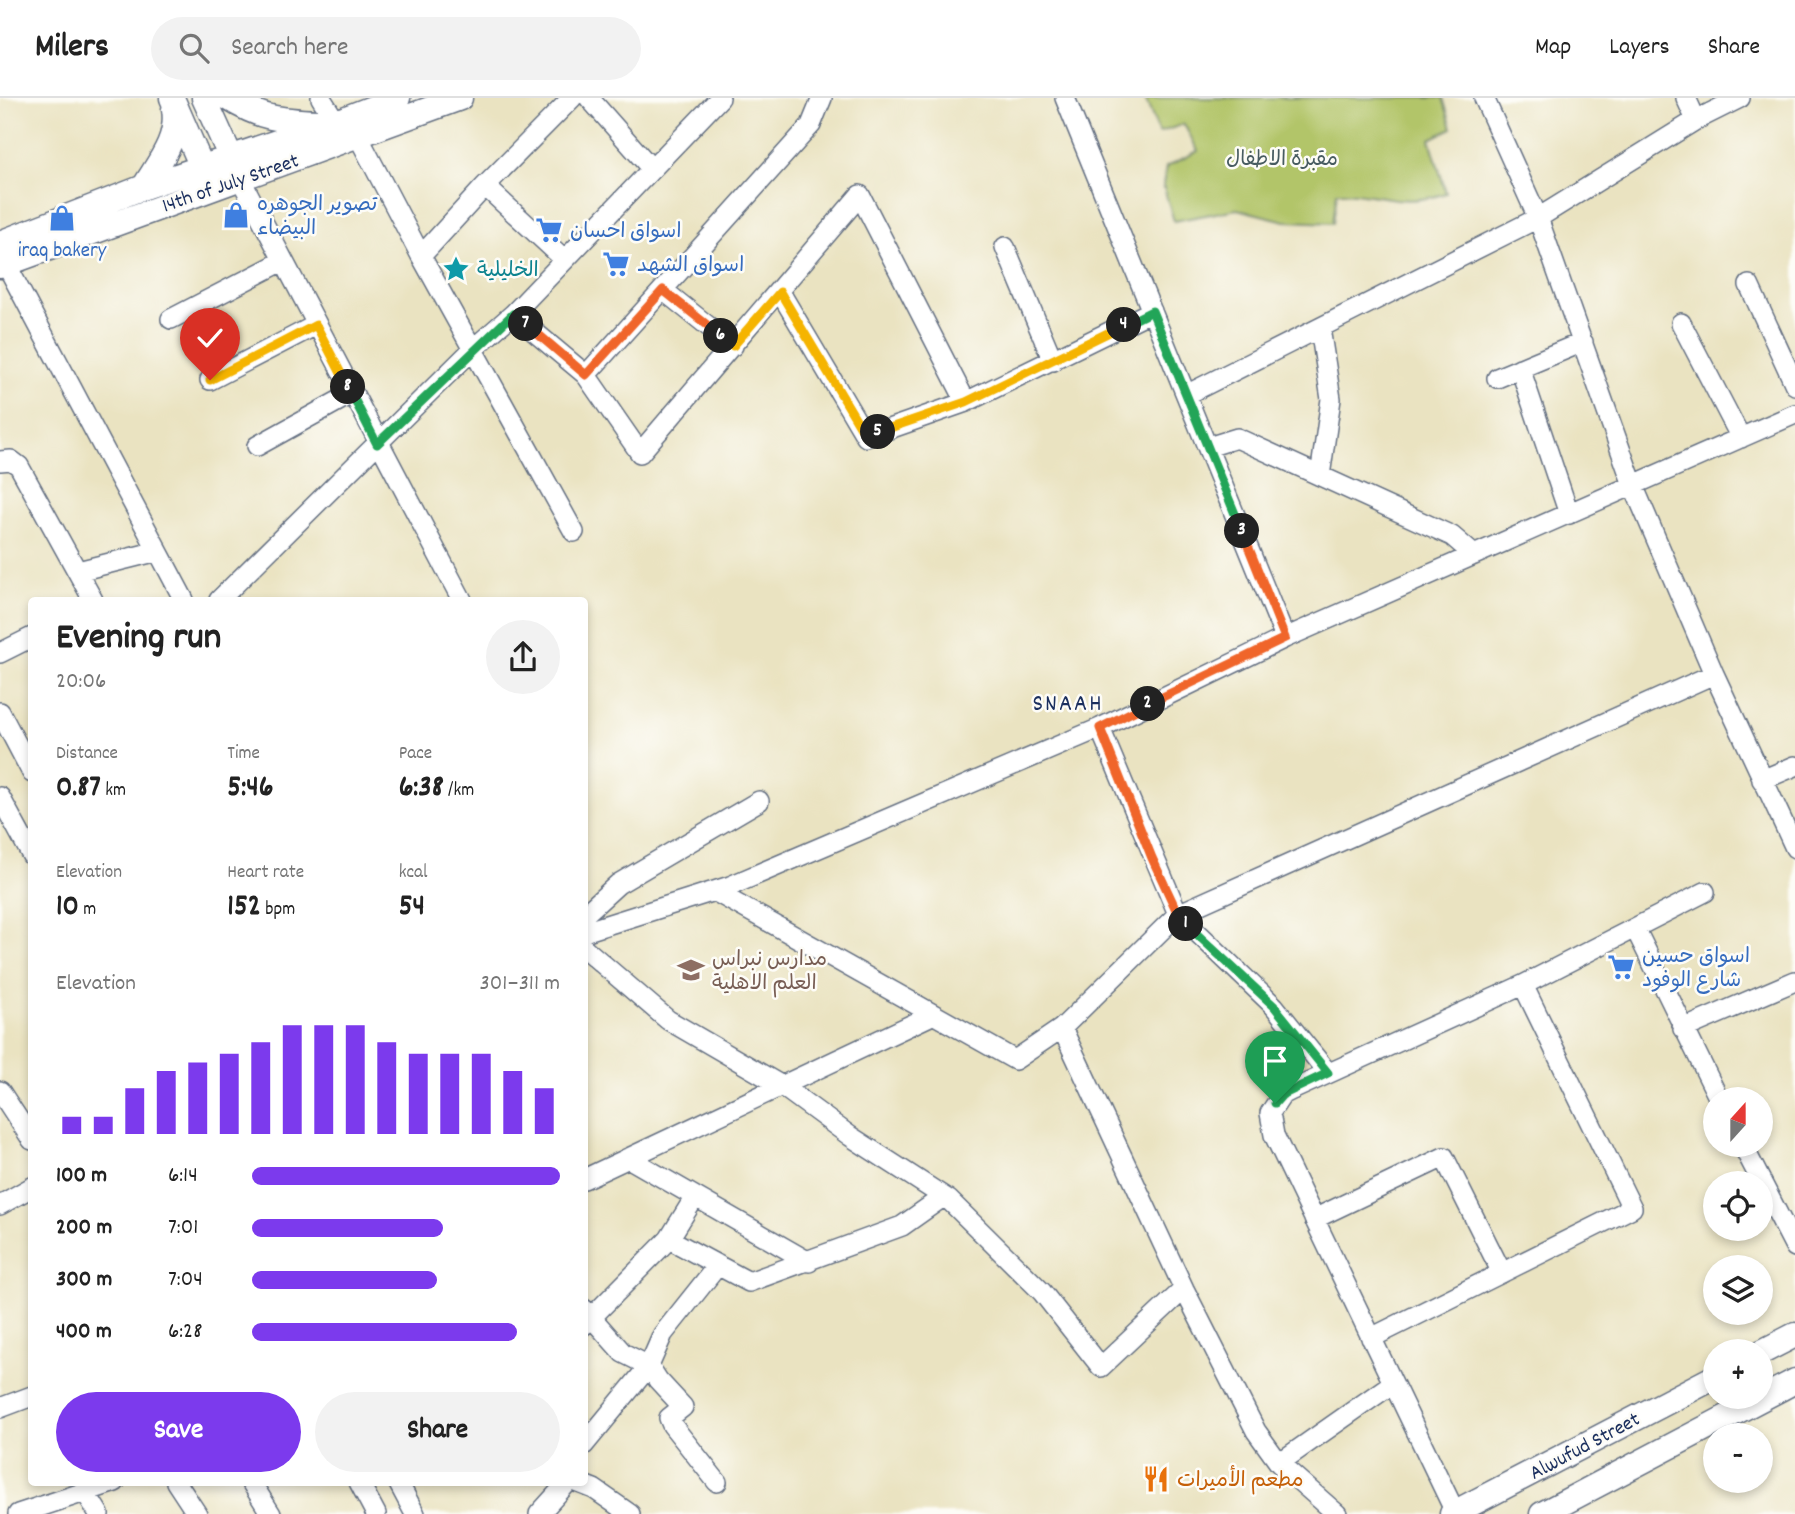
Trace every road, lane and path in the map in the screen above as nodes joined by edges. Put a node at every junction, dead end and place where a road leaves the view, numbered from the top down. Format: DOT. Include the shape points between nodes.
graph roads {
  1 [pos="172,98"];
  2 [pos="205,98"];
  3 [pos="228,98"];
  4 [pos="321,98"];
  5 [pos="460,98"];
  6 [pos="572,98"];
  7 [pos="589,98"];
  8 [pos="720,98"];
  9 [pos="822,98"];
  10 [pos="1065,98"];
  11 [pos="1484,98"];
  12 [pos="1686,98"];
  13 [pos="1740,98"];
  14 [pos="388,100"];
  15 [pos="1696,120"];
  16 [pos="336,122"];
  17 [pos="358,136"];
  18 [pos="235,167"];
  19 [pos="650,167"];
  20 [pos="207,177"];
  21 [pos="485,186"];
  22 [pos="144,187"];
  23 [pos="1538,218"];
  24 [pos="1005,247"];
  25 [pos="421,256"];
  26 [pos="2,258"];
  27 [pos="565,259"];
  28 [pos="283,261"];
  29 [pos="1749,285"];
  30 [pos="663,290"];
  31 [pos="780,292"];
  32 [pos="1152,311"];
  33 [pos="513,314"];
  34 [pos="171,319"];
  35 [pos="1681,323"];
  36 [pos="316,325"];
  37 [pos="1320,328"];
  38 [pos="1583,342"];
  39 [pos="733,346"];
  40 [pos="472,350"];
  41 [pos="1054,361"];
  42 [pos="1520,368"];
  43 [pos="586,375"];
  44 [pos="1497,377"];
  45 [pos="210,380"];
  46 [pos="1795,385"];
  47 [pos="351,394"];
  48 [pos="1186,395"];
  49 [pos="966,402"];
  50 [pos="1795,414"];
  51 [pos="1741,438"];
  52 [pos="377,444"];
  53 [pos="257,446"];
  54 [pos="1208,447"];
  55 [pos="0,461"];
  56 [pos="1320,476"];
  57 [pos="1633,485"];
  58 [pos="1569,513"];
  59 [pos="574,532"];
  60 [pos="158,551"];
  61 [pos="1474,555"];
  62 [pos="78,571"];
  63 [pos="91,597"];
  64 [pos="182,597"];
  65 [pos="222,597"];
  66 [pos="460,597"];
  67 [pos="1285,638"];
  68 [pos="28,639"];
  69 [pos="0,653"];
  70 [pos="1714,674"];
  71 [pos="0,712"];
  72 [pos="1100,728"];
  73 [pos="28,765"];
  74 [pos="1795,766"];
  75 [pos="1762,780"];
  76 [pos="0,797"];
  77 [pos="760,801"];
  78 [pos="1795,848"];
  79 [pos="28,849"];
  80 [pos="714,891"];
  81 [pos="1704,892"];
  82 [pos="588,911"];
  83 [pos="1178,914"];
  84 [pos="1636,930"];
  85 [pos="588,931"];
  86 [pos="588,951"];
  87 [pos="1795,981"];
  88 [pos="1523,985"];
  89 [pos="932,1015"];
  90 [pos="1062,1028"];
  91 [pos="1683,1029"];
  92 [pos="1328,1073"];
  93 [pos="782,1086"];
  94 [pos="1713,1087"];
  95 [pos="0,1091"];
  96 [pos="28,1134"];
  97 [pos="1749,1157"];
  98 [pos="628,1158"];
  99 [pos="588,1177"];
  100 [pos="28,1189"];
  101 [pos="695,1196"];
  102 [pos="943,1197"];
  103 [pos="0,1205"];
  104 [pos="1314,1219"];
  105 [pos="669,1239"];
  106 [pos="1795,1247"];
  107 [pos="809,1262"];
  108 [pos="718,1265"];
  109 [pos="1502,1273"];
  110 [pos="1184,1289"];
  111 [pos="588,1316"];
  112 [pos="588,1318"];
  113 [pos="1795,1335"];
  114 [pos="1371,1338"];
  115 [pos="1773,1346"];
  116 [pos="649,1366"];
  117 [pos="1795,1381"];
  118 [pos="1393,1382"];
  119 [pos="1703,1383"];
  120 [pos="28,1398"];
  121 [pos="0,1408"];
  122 [pos="588,1440"];
  123 [pos="1279,1462"];
  124 [pos="717,1482"];
  125 [pos="104,1486"];
  126 [pos="179,1486"];
  127 [pos="254,1486"];
  128 [pos="361,1486"];
  129 [pos="400,1486"];
  130 [pos="564,1486"];
  131 [pos="586,1486"];
  132 [pos="86,1493"];
  133 [pos="1454,1513"];
  134 [pos="18,1514"];
  135 [pos="99,1514"];
  136 [pos="197,1514"];
  137 [pos="271,1514"];
  138 [pos="376,1514"];
  139 [pos="415,1514"];
  140 [pos="539,1514"];
  141 [pos="631,1514"];
  142 [pos="1337,1514"];
  143 [pos="1542,1514"];
  1 -- 20 [label="main road"];
  1 -- 22 [label="main road" via="177,125"];
  2 -- 18 [label="main road"];
  3 -- 16 [label="main road" via="253,114 273,119"];
  4 -- 16 [label="street"];
  5 -- 17 [label="main road, 14th of July Street"];
  6 -- 21 [label="street"];
  7 -- 19 [label="street"];
  8 -- 19 [label="street"];
  9 -- 30 [label="street" via="811,125"];
  10 -- 32 [label="street"];
  11 -- 23 [label="street"];
  12 -- 15 [label="street"];
  13 -- 15 [label="street"];
  14 -- 16 [label="main road, 14th of July Street"];
  15 -- 23 [label="street"];
  16 -- 18 [label="main road, 14th of July Street"];
  17 -- 18 [label="main road, 14th of July Street"];
  17 -- 25 [label="street"];
  18 -- 20 [label="main road, 14th of July Street"];
  18 -- 28 [label="street"];
  19 -- 27 [label="street"];
  20 -- 22 [label="main road, 14th of July Street"];
  20 -- 26 [label="main road, 14th of July Street"];
  21 -- 25 [label="street"];
  21 -- 27 [label="street"];
  22 -- 26 [label="main road, 14th of July Street"];
  23 -- 37 [label="street"];
  23 -- 38 [label="street"];
  24 -- 41 [label="street"];
  25 -- 40 [label="street"];
  26 -- 60 [label="street"];
  27 -- 33 [label="street"];
  28 -- 34 [label="street"];
  28 -- 36 [label="street"];
  29 -- 46 [label="street"];
  30 -- 39 [label="street"];
  30 -- 43 [label="street"];
  31 -- 39 [label="street"];
  31 -- 49 [label="street" via="866,436"];
  31 -- 49 [label="street" via="860,195"];
  32 -- 41 [label="street"];
  32 -- 48 [label="street"];
  33 -- 40 [label="street"];
  33 -- 43 [label="street"];
  35 -- 51 [label="street"];
  36 -- 45 [label="street"];
  36 -- 47 [label="street"];
  37 -- 48 [label="street"];
  37 -- 56 [label="street" via="1331,399"];
  38 -- 42 [label="street"];
  38 -- 57 [label="street"];
  39 -- 43 [label="street" via="640,453"];
  40 -- 52 [label="street"];
  40 -- 59 [label="street"];
  41 -- 49 [label="street"];
  42 -- 44 [label="street"];
  42 -- 58 [label="street"];
  47 -- 52 [label="street"];
  47 -- 53 [label="street"];
  48 -- 54 [label="street"];
  50 -- 51 [label="street"];
  51 -- 57 [label="street"];
  52 -- 65 [label="street"];
  52 -- 66 [label="street"];
  54 -- 56 [label="street" via="1237,438"];
  54 -- 67 [label="street"];
  55 -- 62 [label="street" via="11,460 19,467"];
  56 -- 61 [label="street" via="1452,536"];
  57 -- 58 [label="street"];
  57 -- 70 [label="street"];
  58 -- 61 [label="street"];
  60 -- 62 [label="street"];
  60 -- 64 [label="street"];
  61 -- 67 [label="street"];
  62 -- 63 [label="street"];
  67 -- 72 [label="street"];
  68 -- 69 [label="street"];
  70 -- 75 [label="street"];
  70 -- 83 [label="street"];
  71 -- 73 [label="street"];
  72 -- 80 [label="street"];
  72 -- 83 [label="street"];
  74 -- 75 [label="street"];
  75 -- 78 [label="street"];
  76 -- 79 [label="street"];
  77 -- 82 [label="street" via="618,884"];
  80 -- 85 [label="street"];
  80 -- 89 [label="street"];
  81 -- 84 [label="street"];
  83 -- 90 [label="street"];
  83 -- 92 [label="street" via="1274,1006"];
  84 -- 88 [label="street"];
  84 -- 91 [label="street"];
  86 -- 93 [label="street" via="668,1020"];
  87 -- 91 [label="street"];
  88 -- 92 [label="street"];
  88 -- 109 [label="street" via="1632,1208"];
  89 -- 90 [label="street" via="1016,1060"];
  89 -- 93 [label="street"];
  90 -- 110 [label="street"];
  91 -- 94 [label="street"];
  92 -- 104 [label="street" via="1282,1095 1270,1113 1274,1135"];
  93 -- 98 [label="street"];
  93 -- 102 [label="street"];
  95 -- 96 [label="street"];
  97 -- 106 [label="street"];
  98 -- 99 [label="street"];
  98 -- 101 [label="street"];
  100 -- 103 [label="street"];
  101 -- 105 [label="street"];
  101 -- 107 [label="street"];
  102 -- 107 [label="street" via="902,1226"];
  102 -- 110 [label="street" via="1042,1292 1101,1367"];
  104 -- 109 [label="street" via="1444,1157"];
  104 -- 114 [label="street"];
  105 -- 108 [label="street"];
  105 -- 111 [label="street"];
  107 -- 108 [label="street" via="749,1283"];
  108 -- 116 [label="street" via="663,1334"];
  109 -- 114 [label="street"];
  110 -- 123 [label="street" via="1256,1431"];
  112 -- 116 [label="street" via="624,1353"];
  113 -- 115 [label="main road"];
  114 -- 118 [label="street"];
  116 -- 122 [label="street"];
  116 -- 124 [label="street" via="683,1407 669,1418 672,1425"];
  117 -- 143 [label="main road, Alwufud Street"];
  118 -- 123 [label="street"];
  118 -- 133 [label="street"];
  119 -- 133 [label="main road, Alwufud Street"];
  120 -- 121 [label="street"];
  123 -- 142 [label="street"];
  125 -- 132 [label="street"];
  126 -- 136 [label="street"];
  127 -- 137 [label="street"];
  128 -- 138 [label="street"];
  129 -- 139 [label="street"];
  130 -- 140 [label="street"];
  131 -- 141 [label="street"];
  132 -- 134 [label="street"];
  132 -- 135 [label="street"];
}
